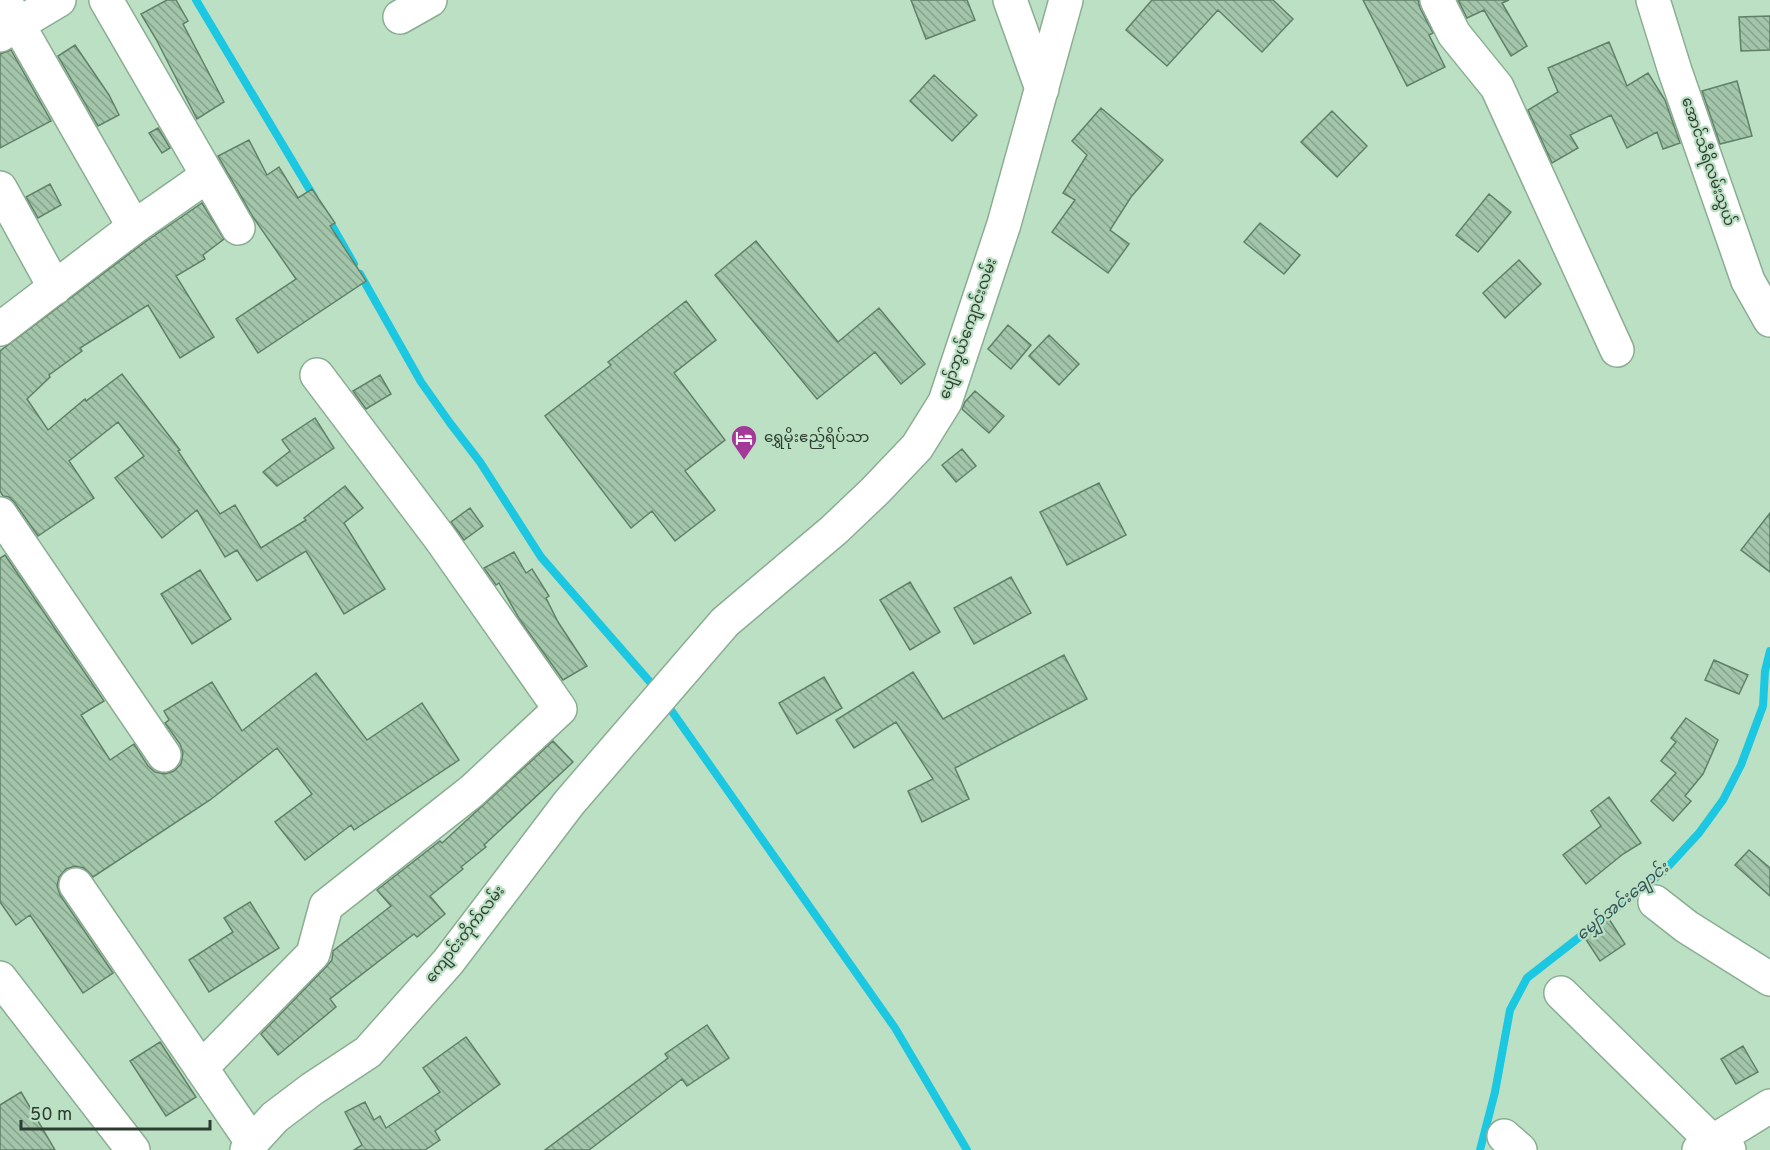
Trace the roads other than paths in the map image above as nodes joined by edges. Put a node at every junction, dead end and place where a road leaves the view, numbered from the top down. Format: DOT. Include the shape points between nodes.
graph roads {
  1 [pos="59,0"];
  2 [pos="106,0"];
  3 [pos="430,0"];
  4 [pos="1010,0"];
  5 [pos="1066,0"];
  6 [pos="1437,0"];
  7 [pos="1653,0"];
  8 [pos="400,18"];
  9 [pos="8,20"];
  10 [pos="1042,89"];
  11 [pos="207,177"];
  12 [pos="0,188"];
  13 [pos="134,227"];
  14 [pos="238,228"];
  15 [pos="55,288"];
  16 [pos="1770,320"];
  17 [pos="0,329"];
  18 [pos="1617,350"];
  19 [pos="317,375"];
  20 [pos="0,514"];
  21 [pos="661,695"];
  22 [pos="164,755"];
  23 [pos="76,885"];
  24 [pos="1655,902"];
  25 [pos="0,978"];
  26 [pos="1770,978"];
  27 [pos="1561,993"];
  28 [pos="201,1068"];
  29 [pos="1770,1106"];
  30 [pos="250,1146"];
  31 [pos="1713,1147"];
  32 [pos="133,1150"];
  1 -- 9 [label="street"];
  2 -- 11 [label="street"];
  3 -- 8 [label="street"];
  4 -- 10 [label="street"];
  5 -- 10 [label="street, ပျော်ဘွယ်ကျောင်းလမ်း"];
  6 -- 18 [label="street" via="1454,33 1497,87"];
  7 -- 16 [label="street, အောင်သီရိလမ်းသွယ်" via="1748,281"];
  9 -- 13 [label="street"];
  10 -- 21 [label="street, ပျော်ဘွယ်ကျောင်းလမ်း" via="1004,224 945,402 917,447 842,522 725,622"];
  11 -- 13 [label="street"];
  11 -- 14 [label="street"];
  12 -- 15 [label="street"];
  13 -- 15 [label="street"];
  15 -- 17 [label="street"];
  19 -- 28 [label="street" via="440,537 560,709 472,792 326,906 313,954"];
  20 -- 22 [label="street"];
  21 -- 30 [label="street, ကျောင်းတိုက်လမ်း" via="569,803 448,962 368,1052 275,1117"];
  23 -- 28 [label="street"];
  24 -- 26 [label="street"];
  25 -- 32 [label="street"];
  27 -- 31 [label="street"];
  28 -- 30 [label="street"];
  29 -- 31 [label="street"];
}
